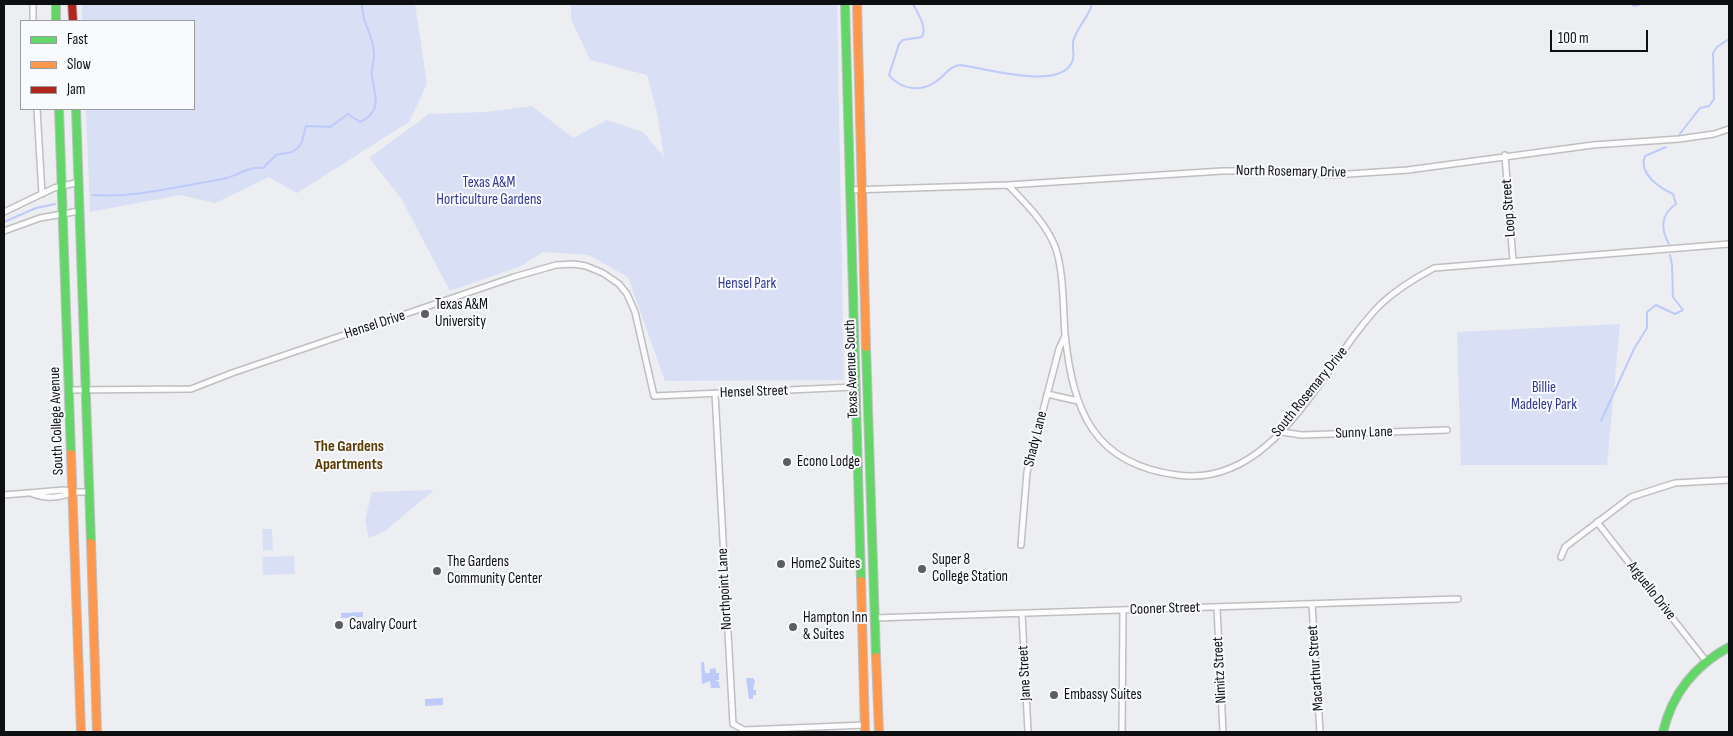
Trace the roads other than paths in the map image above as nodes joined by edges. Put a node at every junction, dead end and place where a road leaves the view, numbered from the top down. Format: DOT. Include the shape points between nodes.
graph roads {
  1 [pos="33,4"];
  2 [pos="56,4"];
  3 [pos="72,4"];
  4 [pos="845,4"];
  5 [pos="857,4"];
  6 [pos="33,20"];
  7 [pos="56,20"];
  8 [pos="73,20"];
  9 [pos="37,110"];
  10 [pos="60,110"];
  11 [pos="76,110"];
  12 [pos="1729,129"];
  13 [pos="1505,155"];
  14 [pos="79,182"];
  15 [pos="62,185"];
  16 [pos="1008,185"];
  17 [pos="850,190"];
  18 [pos="862,190"];
  19 [pos="42,194"];
  20 [pos="4,212"];
  21 [pos="64,212"];
  22 [pos="79,212"];
  23 [pos="4,232"];
  24 [pos="1729,244"];
  25 [pos="1513,261"];
  26 [pos="82,299"];
  27 [pos="67,300"];
  28 [pos="1066,335"];
  29 [pos="855,387"];
  30 [pos="86,389"];
  31 [pos="69,390"];
  32 [pos="715,393"];
  33 [pos="1047,394"];
  34 [pos="654,396"];
  35 [pos="1078,400"];
  36 [pos="1447,430"];
  37 [pos="1281,432"];
  38 [pos="868,457"];
  39 [pos="1729,480"];
  40 [pos="73,492"];
  41 [pos="90,492"];
  42 [pos="4,495"];
  43 [pos="1597,522"];
  44 [pos="1021,545"];
  45 [pos="1561,557"];
  46 [pos="1458,599"];
  47 [pos="1312,604"];
  48 [pos="1217,607"];
  49 [pos="1123,610"];
  50 [pos="1022,614"];
  51 [pos="873,618"];
  52 [pos="1729,647"];
  53 [pos="95,655"];
  54 [pos="78,656"];
  55 [pos="1706,661"];
  56 [pos="865,729"];
  57 [pos="791,730"];
  58 [pos="81,732"];
  59 [pos="97,732"];
  60 [pos="878,732"];
  61 [pos="1028,732"];
  62 [pos="1122,732"];
  63 [pos="1223,732"];
  64 [pos="1320,732"];
  65 [pos="1664,732"];
  1 -- 6 [label="street"];
  2 -- 7 [label="main road"];
  3 -- 8 [label="main road"];
  4 -- 17 [label="main road, Texas Avenue South"];
  5 -- 18 [label="main road, Texas Avenue South"];
  9 -- 19 [label="street"];
  10 -- 15 [label="main road, South College Avenue"];
  11 -- 14 [label="main road, South College Avenue"];
  12 -- 13 [label="street, North Rosemary Drive" via="1679,140"];
  13 -- 16 [label="street, North Rosemary Drive" via="1408,170 1334,175 1222,171"];
  13 -- 25 [label="street, Loop Street"];
  14 -- 15 [label="street"];
  14 -- 22 [label="main road, South College Avenue"];
  15 -- 19 [label="street"];
  15 -- 21 [label="main road, South College Avenue"];
  16 -- 18 [label="street, North Rosemary Drive"];
  16 -- 28 [label="street, South Rosemary Drive" via="1037,216 1055,246"];
  17 -- 18 [label="street, North Rosemary Drive"];
  17 -- 29 [label="main road, Texas Avenue South"];
  18 -- 38 [label="main road, Texas Avenue South"];
  19 -- 20 [label="street"];
  21 -- 22 [label="street"];
  21 -- 23 [label="street"];
  21 -- 27 [label="main road, South College Avenue"];
  22 -- 26 [label="main road, South College Avenue"];
  24 -- 25 [label="street, South Rosemary Drive"];
  25 -- 37 [label="street, South Rosemary Drive" via="1434,268 1402,287 1368,319"];
  26 -- 27 [label="main road"];
  26 -- 30 [label="main road, South College Avenue"];
  27 -- 31 [label="main road, South College Avenue"];
  28 -- 33 [label="street, Shady Lane"];
  28 -- 35 [label="street, South Rosemary Drive"];
  29 -- 32 [label="street, Hensel Street"];
  29 -- 38 [label="main road" via="861,395 862,451"];
  29 -- 56 [label="main road, Texas Avenue South"];
  30 -- 31 [label="street, Hensel Drive"];
  30 -- 34 [label="street, Hensel Drive" via="191,389 514,277 549,266 569,264 603,272 627,294 635,312"];
  30 -- 41 [label="main road, South College Avenue"];
  31 -- 40 [label="main road, South College Avenue"];
  32 -- 34 [label="street, Hensel Street"];
  32 -- 57 [label="street, Northpoint Lane" via="732,720 740,729"];
  33 -- 35 [label="street"];
  33 -- 44 [label="street, Shady Lane" via="1027,472"];
  35 -- 37 [label="street, South Rosemary Drive" via="1087,424 1108,448 1131,464 1162,473 1201,478 1219,473 1253,454"];
  36 -- 37 [label="street, Sunny Lane" via="1302,435"];
  38 -- 51 [label="main road, Texas Avenue South"];
  39 -- 43 [label="street" via="1701,480 1653,488 1631,497"];
  40 -- 41 [label="street"];
  40 -- 42 [label="street" via="42,498 34,494"];
  40 -- 54 [label="main road, South College Avenue"];
  41 -- 53 [label="main road, South College Avenue"];
  43 -- 45 [label="street" via="1566,547"];
  43 -- 55 [label="street, Arguello Drive"];
  46 -- 47 [label="street, Cooner Street"];
  47 -- 48 [label="street, Cooner Street"];
  47 -- 64 [label="street, Macarthur Street"];
  48 -- 49 [label="street, Cooner Street"];
  48 -- 63 [label="street, Nimitz Street"];
  49 -- 50 [label="street, Cooner Street"];
  49 -- 62 [label="street"];
  50 -- 51 [label="street, Cooner Street"];
  50 -- 61 [label="street, Jane Street"];
  51 -- 60 [label="main road, Texas Avenue South"];
  52 -- 55 [label="main road"];
  53 -- 54 [label="main road"];
  53 -- 59 [label="main road, South College Avenue"];
  54 -- 58 [label="main road, South College Avenue"];
  55 -- 65 [label="main road" via="1678,693"];
  56 -- 57 [label="street, Northpoint Lane"];
}
